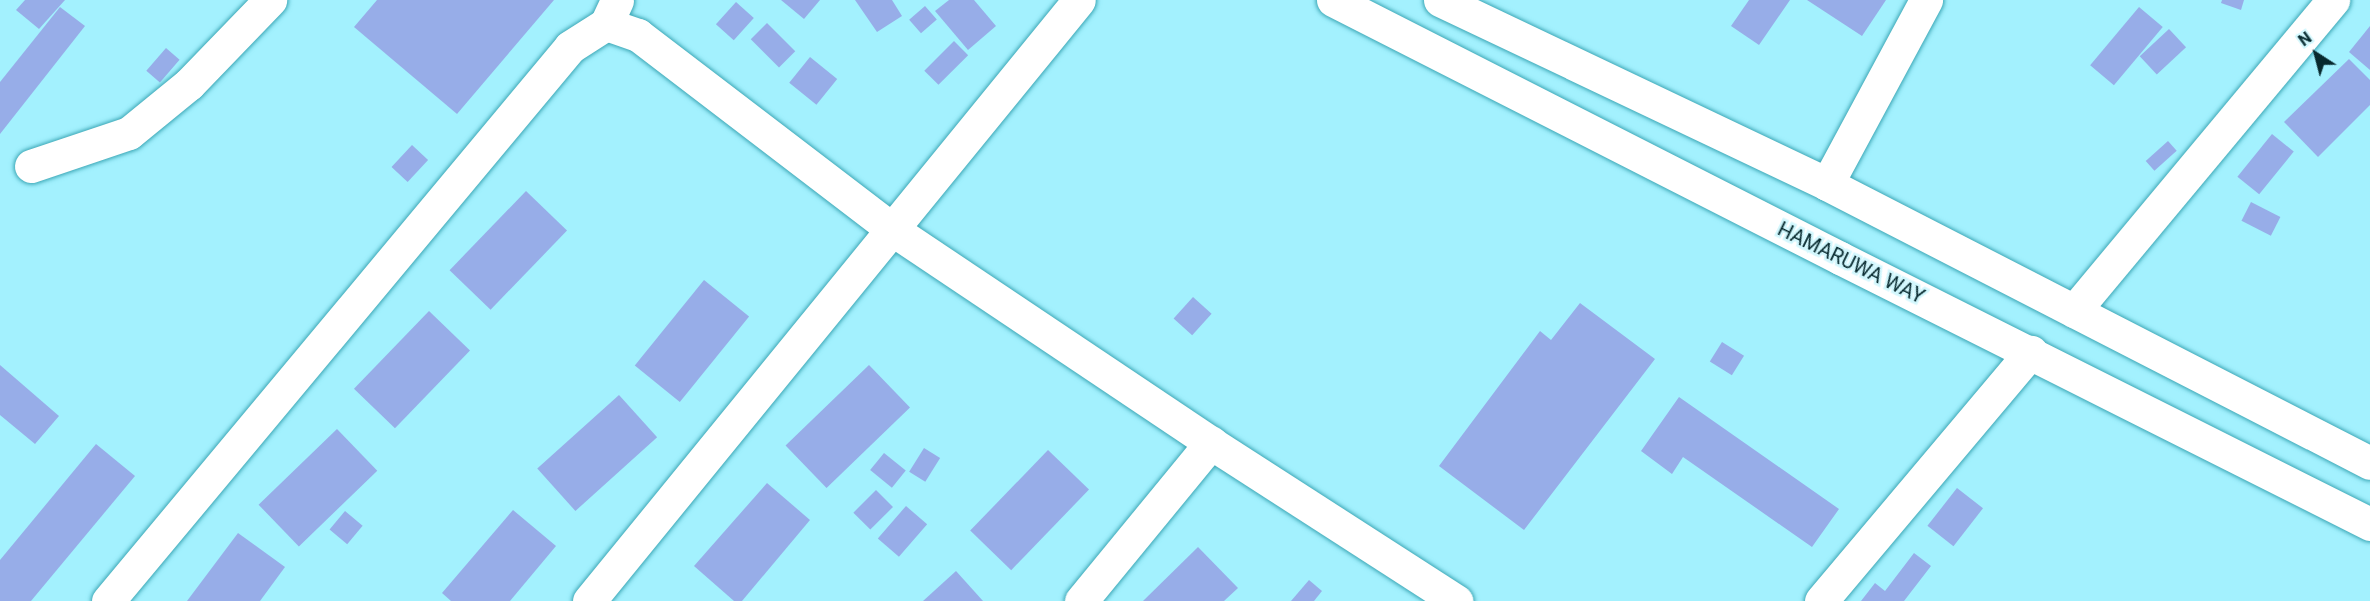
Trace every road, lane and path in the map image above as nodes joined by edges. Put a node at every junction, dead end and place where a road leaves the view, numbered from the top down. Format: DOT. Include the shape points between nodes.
graph roads {
  1 [pos="270,0"];
  2 [pos="1079,0"];
  3 [pos="1333,0"];
  4 [pos="1440,0"];
  5 [pos="1926,0"];
  6 [pos="2333,0"];
  7 [pos="611,12"];
  8 [pos="31,166"];
  9 [pos="1827,184"];
  10 [pos="893,230"];
  11 [pos="2074,311"];
  12 [pos="2031,352"];
  13 [pos="1211,443"];
  14 [pos="2370,463"];
  15 [pos="2370,524"];
  16 [pos="108,601"];
  17 [pos="588,601"];
  18 [pos="1082,601"];
  19 [pos="1456,601"];
  20 [pos="1821,601"];
  1 -- 8 [label="street" via="189,84 129,133"];
  2 -- 10 [label="street"];
  3 -- 12 [label="street, HAMARUWA WAY"];
  4 -- 9 [label="street"];
  5 -- 9 [label="street"];
  6 -- 11 [label="street"];
  7 -- 10 [label="street"];
  7 -- 16 [label="street" via="570,47"];
  9 -- 11 [label="street"];
  10 -- 13 [label="street"];
  10 -- 17 [label="street"];
  11 -- 14 [label="street"];
  12 -- 15 [label="street, HAMARUWA WAY"];
  12 -- 20 [label="street"];
  13 -- 18 [label="street"];
  13 -- 19 [label="street"];
}
